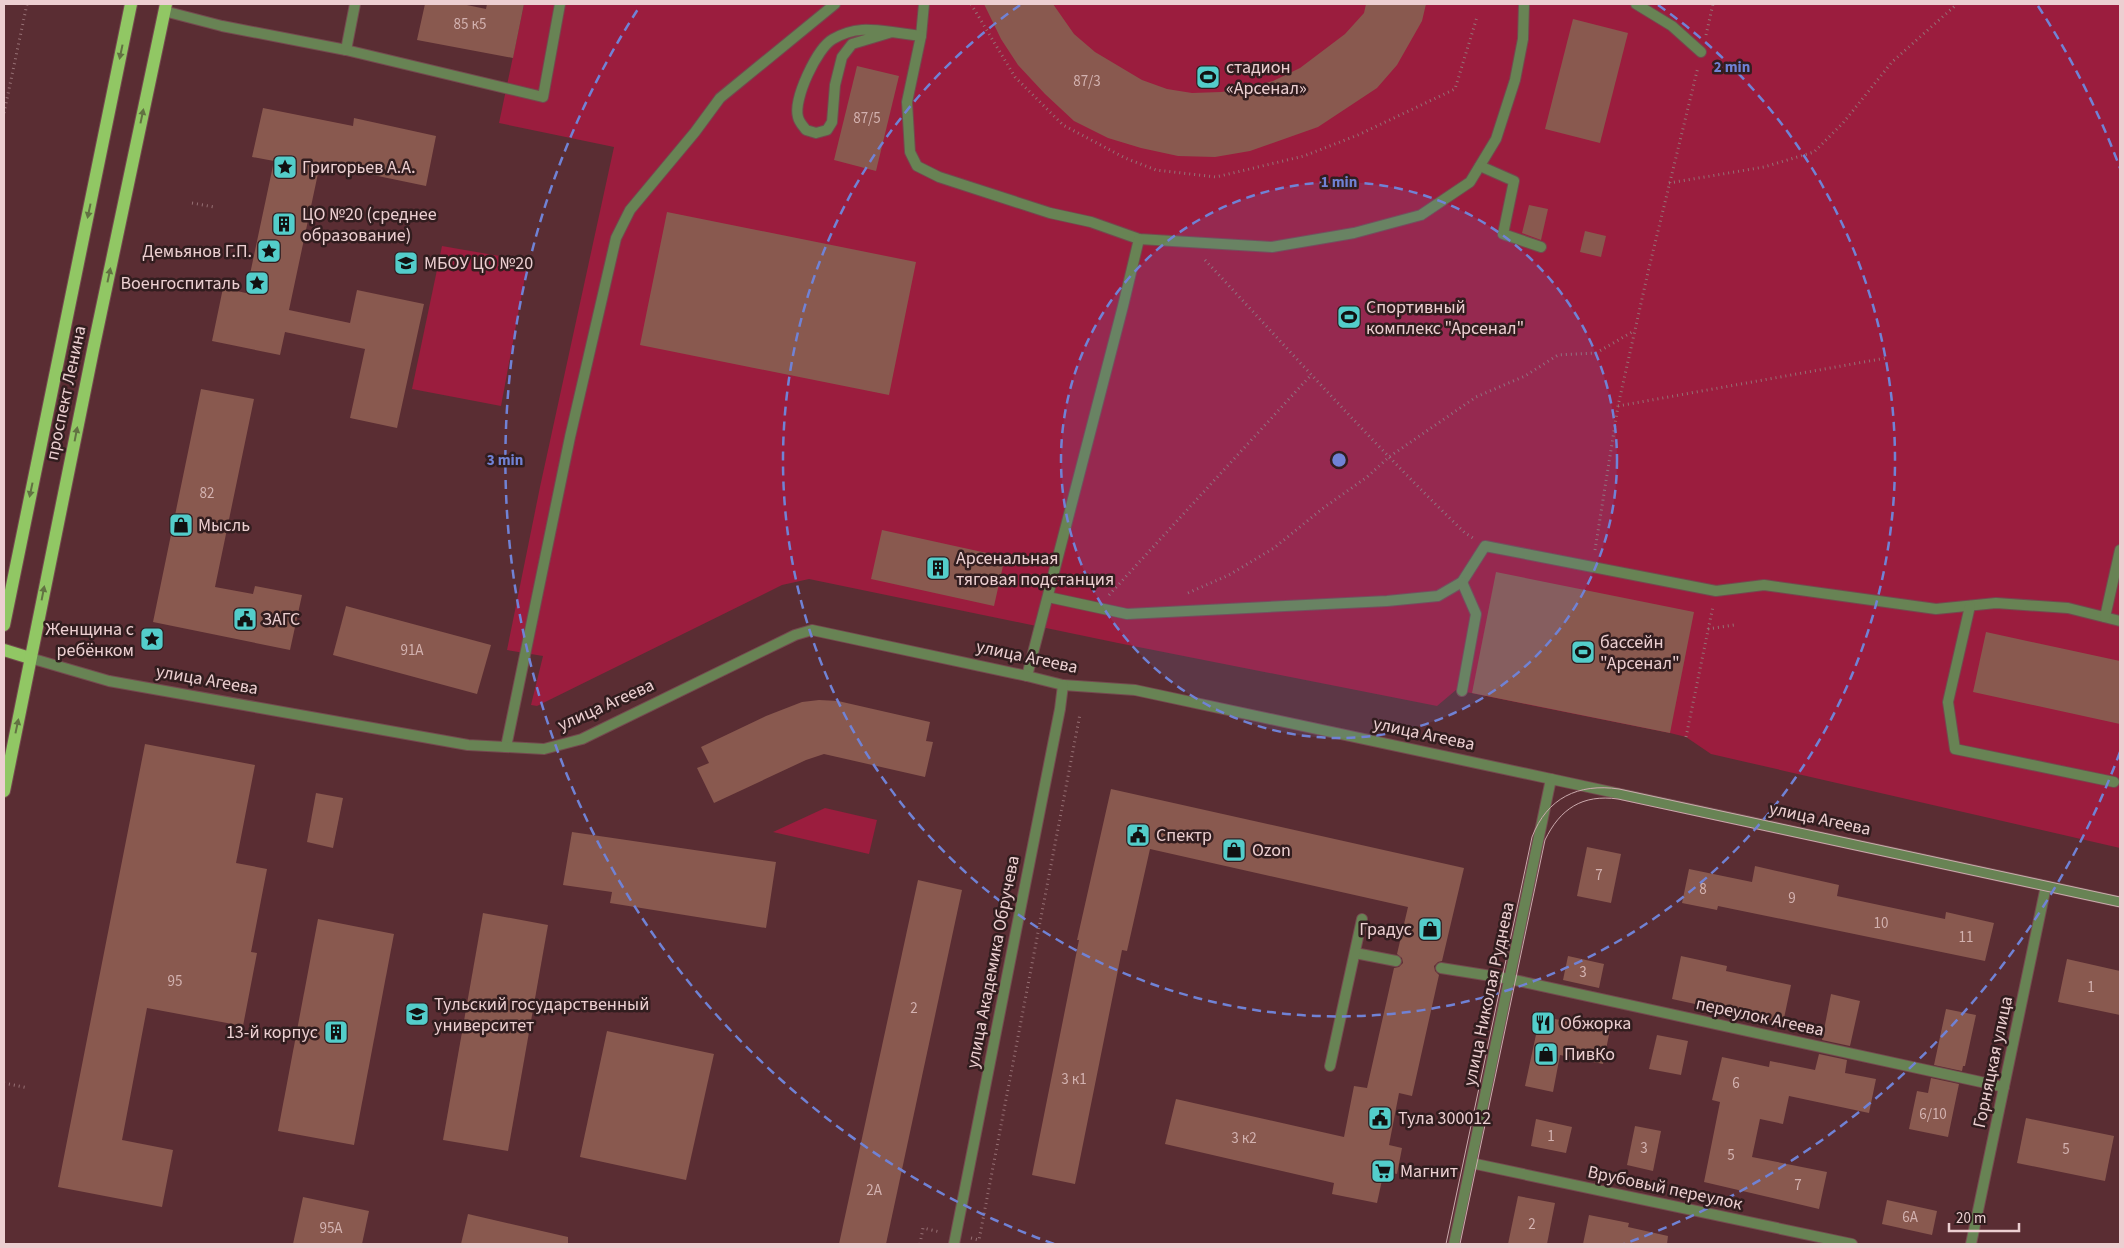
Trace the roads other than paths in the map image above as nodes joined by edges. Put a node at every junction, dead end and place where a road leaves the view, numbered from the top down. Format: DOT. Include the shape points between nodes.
graph roads {
  1 [pos="131,4"];
  2 [pos="355,4"];
  3 [pos="560,4"];
  4 [pos="835,4"];
  5 [pos="924,4"];
  6 [pos="1524,4"];
  7 [pos="1636,4"];
  8 [pos="165,7"];
  9 [pos="892,32"];
  10 [pos="921,36"];
  11 [pos="346,50"];
  12 [pos="1702,52"];
  13 [pos="1480,166"];
  14 [pos="1139,239"];
  15 [pos="1542,247"];
  16 [pos="2120,550"];
  17 [pos="1462,582"];
  18 [pos="1048,597"];
  19 [pos="1970,606"];
  20 [pos="2105,617"];
  21 [pos="2120,621"];
  22 [pos="4,625"];
  23 [pos="4,650"];
  24 [pos="30,658"];
  25 [pos="1028,676"];
  26 [pos="1063,685"];
  27 [pos="1462,692"];
  28 [pos="506,747"];
  29 [pos="1551,779"];
  30 [pos="2114,782"];
  31 [pos="4,791"];
  32 [pos="2046,886"];
  33 [pos="2120,902"];
  34 [pos="1362,919"];
  35 [pos="1355,953"];
  36 [pos="1396,961"];
  37 [pos="1441,968"];
  38 [pos="1510,979"];
  39 [pos="1330,1066"];
  40 [pos="2004,1087"];
  41 [pos="1471,1164"];
  42 [pos="954,1244"];
  43 [pos="1454,1244"];
  44 [pos="1852,1244"];
  45 [pos="1971,1244"];
  1 -- 22 [label="main road, проспект Ленина, one-way"];
  2 -- 11 [label="street"];
  3 -- 11 [label="street" via="543,97"];
  4 -- 28 [label="street" via="720,98 630,210 616,238 570,437"];
  5 -- 10 [label="street"];
  6 -- 13 [label="street" via="1523,39 1516,80 1496,139"];
  7 -- 12 [label="street" via="1672,26"];
  8 -- 11 [label="street" via="222,26"];
  24 -- 8 [label="main road, проспект Ленина, one-way"];
  9 -- 9 [label="street" via="864,28 831,40 816,59 799,102 797,116 806,130 816,133 827,130 832,122 835,85 842,58 852,44"];
  9 -- 10 [label="street"];
  10 -- 14 [label="street" via="907,102 910,152 917,166 939,177"];
  13 -- 14 [label="street" via="1470,182 1421,215 1354,233 1272,247"];
  13 -- 15 [label="street" via="1514,181 1503,234"];
  14 -- 18 [label="street"];
  16 -- 20 [label="street"];
  17 -- 18 [label="street" via="1438,596 1387,601 1127,614"];
  17 -- 19 [label="street" via="1485,546 1716,591 1764,585 1936,609"];
  17 -- 27 [label="street" via="1476,614"];
  18 -- 25 [label="street"];
  19 -- 20 [label="street" via="1996,603 2068,608"];
  19 -- 30 [label="street" via="1948,702 1955,749"];
  20 -- 21 [label="street"];
  23 -- 24 [label="main road, улица Агеева"];
  24 -- 28 [label="street, улица Агеева" via="109,681 468,744"];
  31 -- 24 [label="main road, проспект Ленина, one-way"];
  25 -- 26 [label="street, улица Агеева"];
  25 -- 28 [label="street, улица Агеева" via="812,630 795,635 582,739 544,749"];
  26 -- 29 [label="street, улица Агеева" via="1135,690"];
  26 -- 42 [label="street, улица Академика Обручева"];
  29 -- 32 [label="street, улица Агеева"];
  29 -- 38 [label="street, улица Николая Руднева"];
  32 -- 33 [label="street, улица Агеева"];
  32 -- 40 [label="street, Горняцкая улица"];
  34 -- 35 [label="street"];
  35 -- 36 [label="street"];
  35 -- 39 [label="street"];
  37 -- 38 [label="street, переулок Агеева"];
  38 -- 40 [label="street, переулок Агеева"];
  38 -- 41 [label="street, улица Николая Руднева"];
  40 -- 45 [label="street, Горняцкая улица"];
  41 -- 43 [label="street, улица Николая Руднева"];
  41 -- 44 [label="street, Врубовый переулок"];
}
